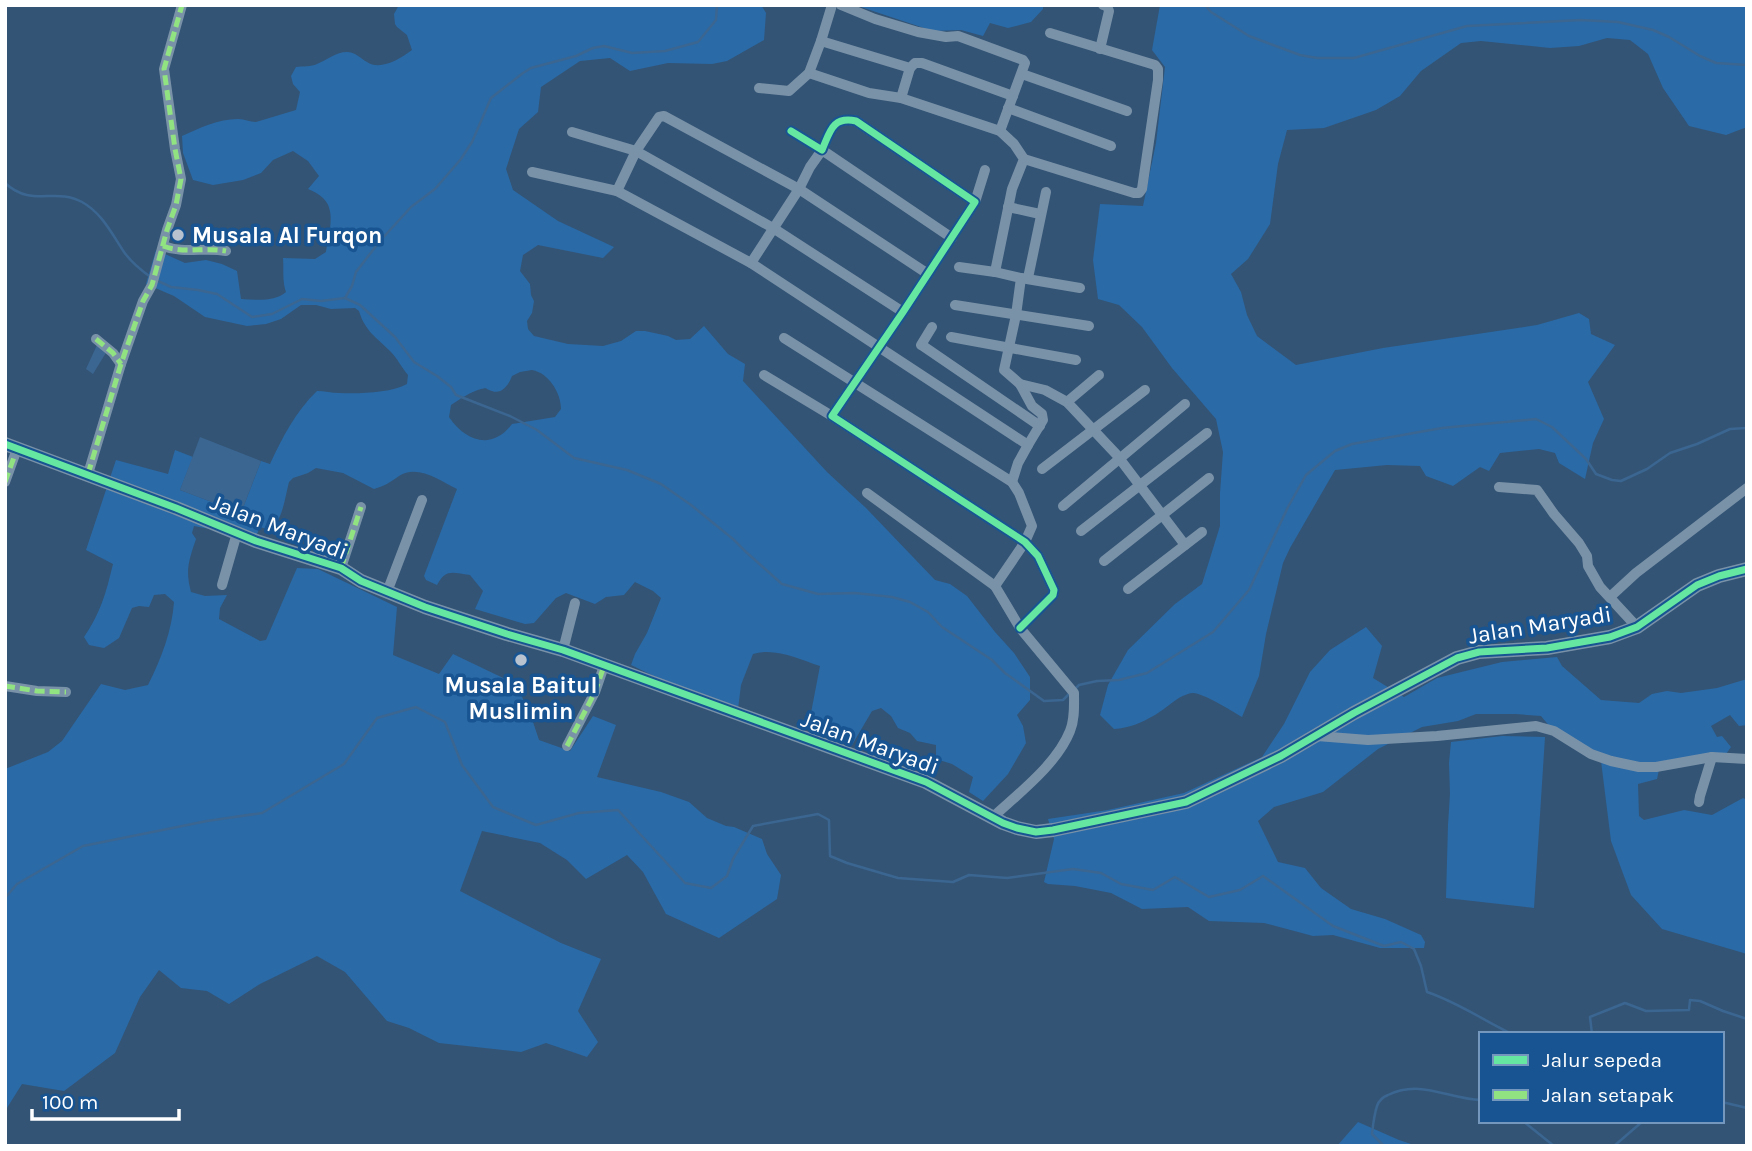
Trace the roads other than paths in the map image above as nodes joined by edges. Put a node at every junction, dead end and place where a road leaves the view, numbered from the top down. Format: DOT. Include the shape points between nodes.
graph roads {
  1 [pos="182,5"];
  2 [pos="832,5"];
  3 [pos="841,5"];
  4 [pos="1103,5"];
  5 [pos="1050,33"];
  6 [pos="821,41"];
  7 [pos="1100,48"];
  8 [pos="909,68"];
  9 [pos="809,73"];
  10 [pos="1022,74"];
  11 [pos="759,88"];
  12 [pos="1013,96"];
  13 [pos="901,99"];
  14 [pos="1008,108"];
  15 [pos="1127,111"];
  16 [pos="791,131"];
  17 [pos="1000,131"];
  18 [pos="572,132"];
  19 [pos="1111,146"];
  20 [pos="822,150"];
  21 [pos="636,151"];
  22 [pos="1024,159"];
  23 [pos="985,170"];
  24 [pos="533,172"];
  25 [pos="799,189"];
  26 [pos="617,191"];
  27 [pos="1046,192"];
  28 [pos="975,202"];
  29 [pos="1008,207"];
  30 [pos="1040,214"];
  31 [pos="773,228"];
  32 [pos="952,237"];
  33 [pos="163,246"];
  34 [pos="226,251"];
  35 [pos="751,263"];
  36 [pos="960,267"];
  37 [pos="995,272"];
  38 [pos="928,274"];
  39 [pos="1025,278"];
  40 [pos="1080,288"];
  41 [pos="956,305"];
  42 [pos="903,312"];
  43 [pos="1016,315"];
  44 [pos="1089,326"];
  45 [pos="932,327"];
  46 [pos="951,337"];
  47 [pos="785,338"];
  48 [pos="96,339"];
  49 [pos="878,346"];
  50 [pos="1009,346"];
  51 [pos="1076,360"];
  52 [pos="121,364"];
  53 [pos="764,375"];
  54 [pos="1099,375"];
  55 [pos="854,381"];
  56 [pos="1020,384"];
  57 [pos="1144,390"];
  58 [pos="1068,402"];
  59 [pos="1185,404"];
  60 [pos="832,416"];
  61 [pos="1040,426"];
  62 [pos="1093,430"];
  63 [pos="1207,433"];
  64 [pos="1028,445"];
  65 [pos="11,447"];
  66 [pos="1119,459"];
  67 [pos="1042,469"];
  68 [pos="88,474"];
  69 [pos="1209,478"];
  70 [pos="5,482"];
  71 [pos="1012,482"];
  72 [pos="1140,486"];
  73 [pos="1499,487"];
  74 [pos="1747,488"];
  75 [pos="867,493"];
  76 [pos="422,499"];
  77 [pos="1063,506"];
  78 [pos="361,508"];
  79 [pos="1163,515"];
  80 [pos="1081,531"];
  81 [pos="1202,532"];
  82 [pos="237,533"];
  83 [pos="1025,542"];
  84 [pos="1185,545"];
  85 [pos="1104,561"];
  86 [pos="341,568"];
  87 [pos="1747,569"];
  88 [pos="222,585"];
  89 [pos="995,586"];
  90 [pos="1128,589"];
  91 [pos="387,592"];
  92 [pos="1611,596"];
  93 [pos="575,603"];
  94 [pos="1637,627"];
  95 [pos="1020,628"];
  96 [pos="563,650"];
  97 [pos="604,666"];
  98 [pos="5,686"];
  99 [pos="66,692"];
  100 [pos="1317,736"];
  101 [pos="567,746"];
  102 [pos="1712,757"];
  103 [pos="1747,759"];
  104 [pos="1699,802"];
  105 [pos="993,817"];
  1 -- 33 [label="street" via="164,69 181,179"];
  2 -- 6 [label="street"];
  3 -- 10 [label="street" via="918,32 958,36 1023,60"];
  4 -- 7 [label="street" via="1109,11"];
  5 -- 7 [label="street"];
  6 -- 8 [label="street"];
  6 -- 9 [label="street"];
  7 -- 22 [label="street" via="1158,69 1142,189 1134,194"];
  8 -- 12 [label="street" via="922,63"];
  8 -- 13 [label="street"];
  9 -- 11 [label="street" via="789,90"];
  9 -- 13 [label="street"];
  10 -- 12 [label="street"];
  10 -- 15 [label="street"];
  12 -- 14 [label="street"];
  13 -- 17 [label="street"];
  14 -- 17 [label="street"];
  14 -- 19 [label="street"];
  16 -- 20 [label="street"];
  17 -- 22 [label="street"];
  18 -- 21 [label="street"];
  20 -- 25 [label="street"];
  20 -- 28 [label="street" via="836,122 856,121"];
  20 -- 32 [label="street"];
  21 -- 25 [label="street" via="664,116"];
  21 -- 26 [label="street"];
  21 -- 31 [label="street"];
  22 -- 29 [label="street"];
  23 -- 28 [label="street"];
  24 -- 26 [label="street"];
  25 -- 31 [label="street"];
  25 -- 38 [label="street"];
  26 -- 35 [label="street"];
  27 -- 30 [label="street"];
  28 -- 32 [label="street"];
  29 -- 30 [label="street"];
  29 -- 37 [label="street"];
  30 -- 39 [label="street"];
  31 -- 35 [label="street"];
  31 -- 42 [label="street"];
  32 -- 38 [label="street"];
  33 -- 34 [label="street"];
  33 -- 52 [label="street"];
  35 -- 49 [label="street"];
  36 -- 37 [label="street"];
  37 -- 39 [label="street"];
  38 -- 42 [label="street"];
  39 -- 40 [label="street"];
  39 -- 43 [label="street"];
  41 -- 43 [label="street"];
  42 -- 49 [label="street"];
  43 -- 44 [label="street"];
  43 -- 50 [label="street"];
  45 -- 61 [label="street" via="921,345"];
  46 -- 50 [label="street"];
  47 -- 55 [label="street"];
  48 -- 52 [label="street"];
  49 -- 55 [label="street"];
  49 -- 64 [label="street"];
  50 -- 51 [label="street"];
  50 -- 56 [label="street" via="1004,370"];
  52 -- 68 [label="street"];
  53 -- 60 [label="street"];
  54 -- 58 [label="street"];
  55 -- 60 [label="street"];
  55 -- 71 [label="street"];
  56 -- 58 [label="street"];
  56 -- 61 [label="street" via="1042,414"];
  57 -- 62 [label="street"];
  58 -- 62 [label="street"];
  59 -- 66 [label="street"];
  60 -- 83 [label="street"];
  61 -- 64 [label="street"];
  62 -- 66 [label="street"];
  62 -- 67 [label="street"];
  63 -- 72 [label="street"];
  64 -- 71 [label="street"];
  65 -- 68 [label="street, Jalan Maryadi"];
  65 -- 70 [label="street"];
  66 -- 72 [label="street"];
  66 -- 77 [label="street"];
  68 -- 82 [label="street, Jalan Maryadi"];
  69 -- 79 [label="street"];
  71 -- 83 [label="street" via="1032,526"];
  72 -- 79 [label="street"];
  72 -- 80 [label="street"];
  73 -- 92 [label="street" via="1537,490 1579,543 1600,587"];
  74 -- 92 [label="street"];
  75 -- 89 [label="street"];
  76 -- 91 [label="street"];
  78 -- 86 [label="street"];
  79 -- 84 [label="street"];
  79 -- 85 [label="street"];
  81 -- 84 [label="street"];
  82 -- 86 [label="street, Jalan Maryadi"];
  82 -- 88 [label="street"];
  83 -- 89 [label="street"];
  83 -- 95 [label="street" via="1038,556 1054,590"];
  84 -- 90 [label="street"];
  86 -- 91 [label="street, Jalan Maryadi"];
  87 -- 94 [label="street, Jalan Maryadi" via="1697,585"];
  89 -- 95 [label="street"];
  91 -- 96 [label="street, Jalan Maryadi"];
  92 -- 94 [label="street"];
  93 -- 96 [label="street"];
  94 -- 100 [label="street, Jalan Maryadi" via="1593,641 1457,658"];
  95 -- 105 [label="street" via="1072,690 1073,719 1055,755 1030,785"];
  96 -- 97 [label="street, Jalan Maryadi"];
  97 -- 101 [label="street"];
  97 -- 105 [label="street, Jalan Maryadi" via="926,782"];
  98 -- 99 [label="street"];
  100 -- 102 [label="street" via="1368,740 1536,726 1554,731 1591,754 1639,767"];
  100 -- 105 [label="street, Jalan Maryadi" via="1176,805 1044,832 1027,831"];
  102 -- 103 [label="street"];
  102 -- 104 [label="street"];
}
